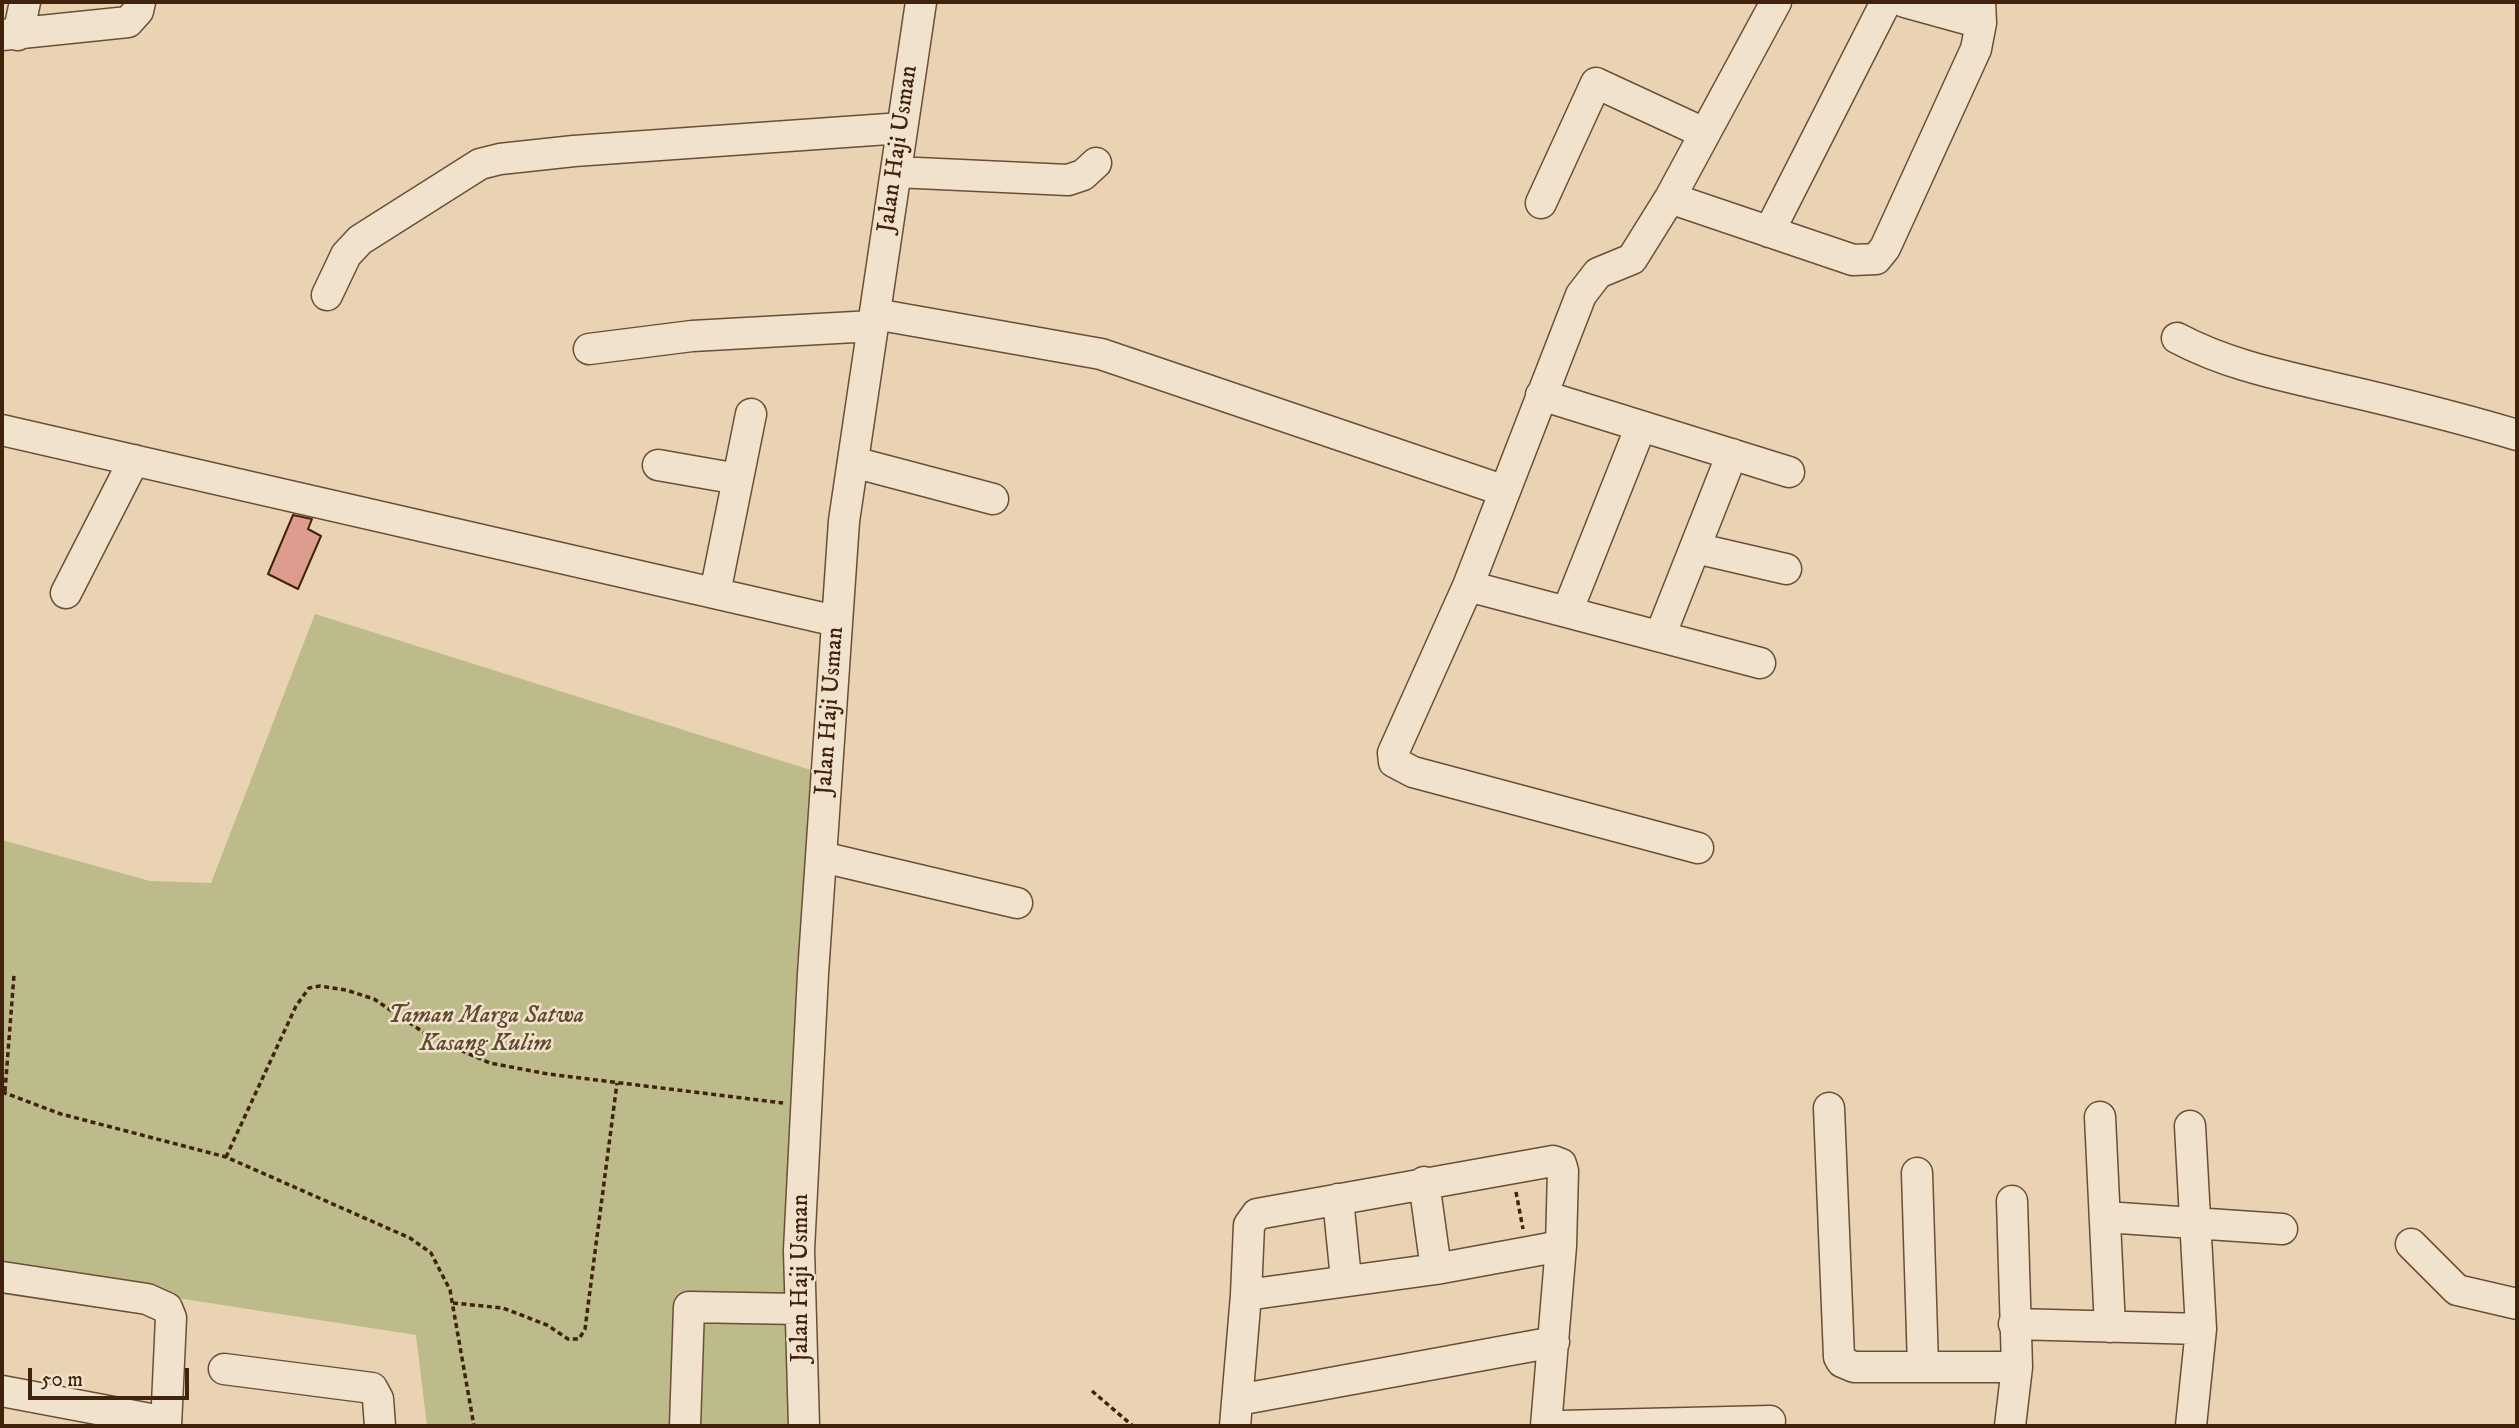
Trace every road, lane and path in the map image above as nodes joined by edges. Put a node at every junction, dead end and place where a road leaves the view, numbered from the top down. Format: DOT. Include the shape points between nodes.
graph roads {
  1 [pos="25,2"];
  2 [pos="140,2"];
  3 [pos="921,2"];
  4 [pos="1776,2"];
  5 [pos="1886,2"];
  6 [pos="1905,2"];
  7 [pos="1981,12"];
  8 [pos="10,35"];
  9 [pos="902,128"];
  10 [pos="1704,132"];
  11 [pos="1096,163"];
  12 [pos="896,172"];
  13 [pos="1670,198"];
  14 [pos="1541,203"];
  15 [pos="1769,232"];
  16 [pos="327,295"];
  17 [pos="874,320"];
  18 [pos="2177,338"];
  19 [pos="589,349"];
  20 [pos="1541,395"];
  21 [pos="751,414"];
  22 [pos="1641,426"];
  23 [pos="2,430"];
  24 [pos="2517,435"];
  25 [pos="1732,454"];
  26 [pos="134,460"];
  27 [pos="853,462"];
  28 [pos="658,465"];
  29 [pos="1789,472"];
  30 [pos="738,479"];
  31 [pos="1505,491"];
  32 [pos="993,499"];
  33 [pos="1695,548"];
  34 [pos="1786,569"];
  35 [pos="1468,586"];
  36 [pos="66,593"];
  37 [pos="715,593"];
  38 [pos="1567,612"];
  39 [pos="836,621"];
  40 [pos="1660,636"];
  41 [pos="1760,663"];
  42 [pos="1698,848"];
  43 [pos="822,857"];
  44 [pos="1017,903"];
  45 [pos="14,975"];
  46 [pos="617,1083"];
  47 [pos="4,1092"];
  48 [pos="806,1106"];
  49 [pos="1829,1108"];
  50 [pos="2100,1117"];
  51 [pos="2190,1126"];
  52 [pos="226,1157"];
  53 [pos="1511,1166"];
  54 [pos="1917,1173"];
  55 [pos="1424,1182"];
  56 [pos="1338,1199"];
  57 [pos="2012,1201"];
  58 [pos="2105,1217"];
  59 [pos="2196,1223"];
  60 [pos="2282,1229"];
  61 [pos="2411,1244"];
  62 [pos="1561,1246"];
  63 [pos="1527,1252"];
  64 [pos="1436,1269"];
  65 [pos="2,1277"];
  66 [pos="1346,1279"];
  67 [pos="1246,1295"];
  68 [pos="452,1303"];
  69 [pos="2517,1304"];
  70 [pos="800,1309"];
  71 [pos="2014,1324"];
  72 [pos="2110,1327"];
  73 [pos="2201,1329"];
  74 [pos="1554,1342"];
  75 [pos="1923,1366"];
  76 [pos="2017,1367"];
  77 [pos="224,1369"];
  78 [pos="2,1391"];
  79 [pos="1092,1391"];
  80 [pos="1237,1413"];
  81 [pos="1770,1421"];
  82 [pos="166,1424"];
  83 [pos="380,1426"];
  84 [pos="474,1426"];
  85 [pos="685,1426"];
  86 [pos="804,1426"];
  87 [pos="1133,1426"];
  88 [pos="1546,1426"];
  89 [pos="1560,1426"];
  90 [pos="2010,1426"];
  91 [pos="2191,1426"];
  1 -- 8 [label="street"];
  2 -- 8 [label="street" via="128,22"];
  3 -- 9 [label="street, Jalan Haji Usman"];
  4 -- 10 [label="street"];
  5 -- 15 [label="street"];
  6 -- 7 [label="street"];
  7 -- 15 [label="street" via="1976,49 1876,259 1853,260"];
  9 -- 12 [label="street, Jalan Haji Usman"];
  9 -- 16 [label="street" via="574,151 480,164 360,240 346,255"];
  10 -- 13 [label="street"];
  10 -- 14 [label="street" via="1596,83"];
  11 -- 12 [label="street" via="1069,180"];
  12 -- 17 [label="street, Jalan Haji Usman"];
  13 -- 15 [label="street"];
  13 -- 20 [label="street" via="1632,259 1598,273 1589,284"];
  17 -- 19 [label="street"];
  17 -- 27 [label="street, Jalan Haji Usman"];
  17 -- 31 [label="street" via="972,329 1101,354"];
  18 -- 24 [label="street" via="2213,357 2262,372"];
  20 -- 22 [label="street"];
  20 -- 31 [label="street"];
  21 -- 30 [label="street"];
  22 -- 25 [label="street"];
  22 -- 38 [label="street"];
  23 -- 26 [label="street"];
  25 -- 29 [label="street"];
  25 -- 33 [label="street"];
  26 -- 36 [label="street"];
  26 -- 37 [label="street"];
  27 -- 32 [label="street"];
  27 -- 39 [label="street, Jalan Haji Usman"];
  28 -- 30 [label="street"];
  30 -- 37 [label="street"];
  31 -- 35 [label="street"];
  33 -- 34 [label="street"];
  33 -- 40 [label="street"];
  35 -- 38 [label="street"];
  35 -- 42 [label="street" via="1400,734 1394,762 1413,772"];
  37 -- 39 [label="street"];
  38 -- 40 [label="street"];
  39 -- 43 [label="street, Jalan Haji Usman"];
  40 -- 41 [label="street"];
  43 -- 44 [label="street"];
  43 -- 48 [label="street, Jalan Haji Usman"];
  45 -- 47 [label="path"];
  46 -- 48 [label="path"];
  46 -- 52 [label="path" via="491,1063 432,1038 374,999 346,990 309,988 296,1006"];
  46 -- 68 [label="path" via="587,1316 579,1339 568,1339 547,1325 503,1308"];
  47 -- 52 [label="path" via="61,1114"];
  48 -- 70 [label="street, Jalan Haji Usman"];
  49 -- 75 [label="street" via="1839,1357 1848,1367"];
  50 -- 58 [label="street"];
  51 -- 59 [label="street"];
  52 -- 68 [label="path" via="410,1238 430,1253"];
  53 -- 55 [label="street"];
  53 -- 62 [label="street" via="1561,1164"];
  53 -- 63 [label="path"];
  54 -- 75 [label="street"];
  55 -- 56 [label="street"];
  55 -- 64 [label="street"];
  56 -- 66 [label="street"];
  56 -- 67 [label="street" via="1257,1214 1249,1225"];
  57 -- 71 [label="street"];
  58 -- 59 [label="street"];
  58 -- 72 [label="street"];
  59 -- 60 [label="street"];
  59 -- 73 [label="street"];
  61 -- 69 [label="street" via="2458,1290"];
  62 -- 63 [label="street"];
  62 -- 74 [label="street"];
  63 -- 64 [label="street"];
  64 -- 66 [label="street"];
  65 -- 82 [label="street" via="147,1298 167,1308 171,1318"];
  66 -- 67 [label="street"];
  67 -- 80 [label="street"];
  68 -- 84 [label="path"];
  70 -- 85 [label="street" via="690,1307"];
  70 -- 86 [label="street, Jalan Haji Usman"];
  71 -- 72 [label="street"];
  71 -- 76 [label="street"];
  72 -- 73 [label="street"];
  73 -- 91 [label="street"];
  74 -- 80 [label="street"];
  74 -- 88 [label="street"];
  75 -- 76 [label="street"];
  76 -- 90 [label="street"];
  77 -- 83 [label="street" via="372,1388 378,1399"];
  78 -- 82 [label="street"];
  79 -- 87 [label="path"];
  81 -- 89 [label="street"];
}
